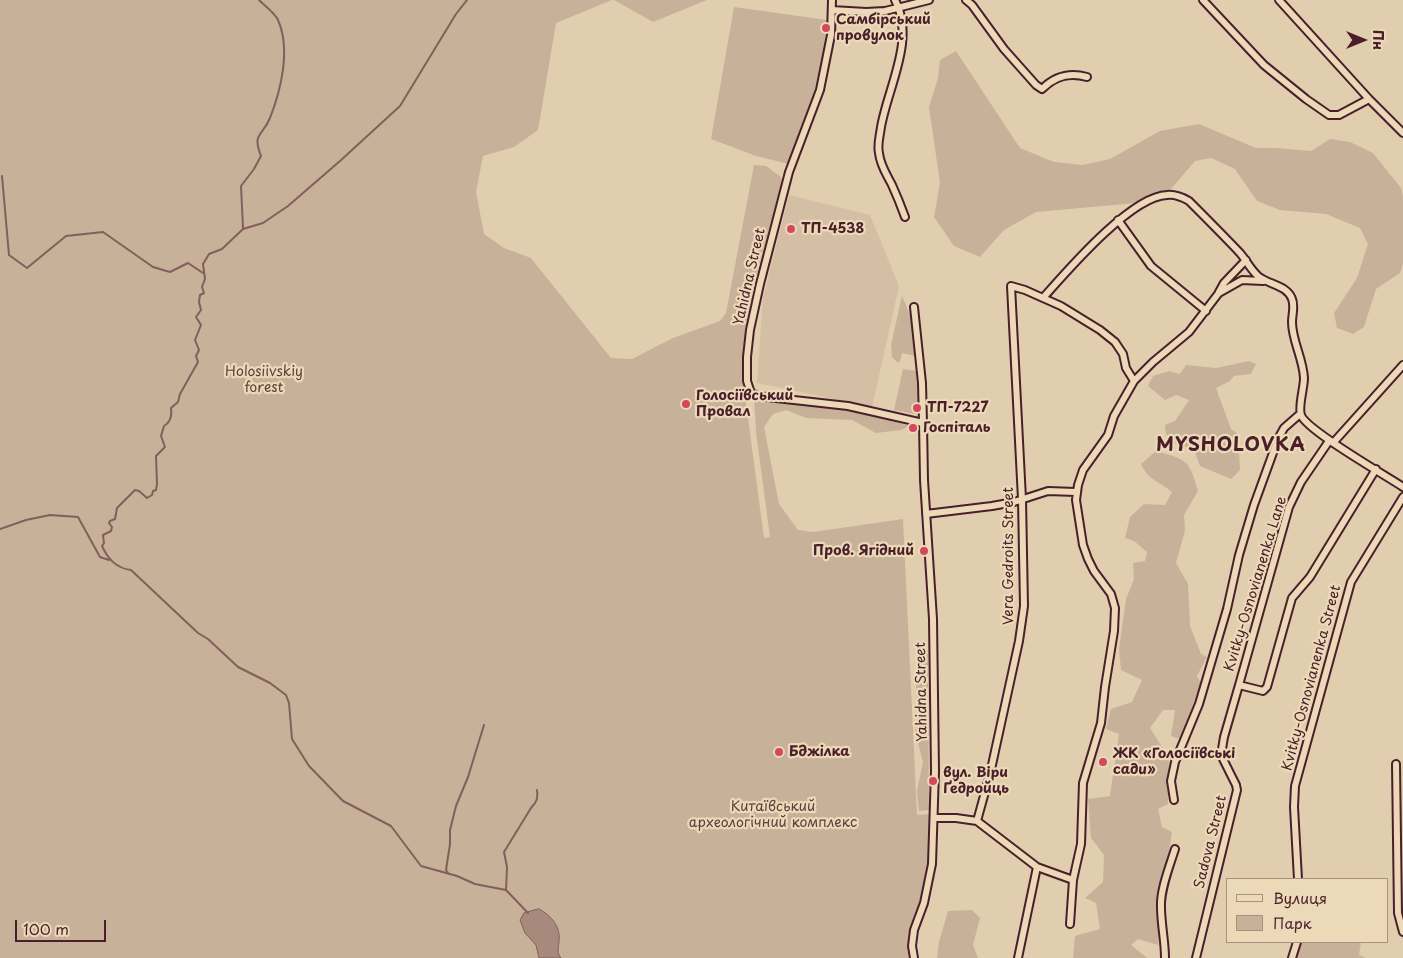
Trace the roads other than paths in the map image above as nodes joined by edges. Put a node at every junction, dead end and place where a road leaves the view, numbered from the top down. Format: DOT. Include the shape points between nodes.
graph roads {
  1 [pos="832,0"];
  2 [pos="929,0"];
  3 [pos="966,0"];
  4 [pos="1203,0"];
  5 [pos="1279,0"];
  6 [pos="897,3"];
  7 [pos="832,10"];
  8 [pos="1087,77"];
  9 [pos="1369,98"];
  10 [pos="1403,133"];
  11 [pos="905,217"];
  12 [pos="1118,220"];
  13 [pos="1246,260"];
  14 [pos="1267,282"];
  15 [pos="1218,294"];
  16 [pos="1043,298"];
  17 [pos="914,307"];
  18 [pos="1206,310"];
  19 [pos="1403,365"];
  20 [pos="1134,381"];
  21 [pos="1300,414"];
  22 [pos="923,423"];
  23 [pos="1331,442"];
  24 [pos="1376,469"];
  25 [pos="1403,487"];
  26 [pos="1076,492"];
  27 [pos="1403,497"];
  28 [pos="1022,499"];
  29 [pos="926,514"];
  30 [pos="1239,685"];
  31 [pos="1396,764"];
  32 [pos="1174,800"];
  33 [pos="934,818"];
  34 [pos="977,821"];
  35 [pos="1175,849"];
  36 [pos="1037,867"];
  37 [pos="1298,878"];
  38 [pos="1073,880"];
  39 [pos="1070,924"];
  40 [pos="1403,932"];
  41 [pos="1297,943"];
  42 [pos="914,958"];
  43 [pos="1018,958"];
  44 [pos="1164,958"];
  45 [pos="1196,958"];
  46 [pos="1292,958"];
  1 -- 7 [label="street, Yahidna Street"];
  2 -- 6 [label="street"];
  3 -- 8 [label="street" via="1004,49 1042,89 1049,82 1068,74"];
  4 -- 9 [label="street" via="1264,65 1329,115 1339,114"];
  5 -- 9 [label="street"];
  6 -- 7 [label="street" via="885,11"];
  6 -- 11 [label="street" via="902,40 884,111 879,154"];
  7 -- 22 [label="street, Yahidna Street" via="831,35 820,90 789,172 760,284 750,330 746,380 751,392 758,396 848,406"];
  9 -- 10 [label="street"];
  12 -- 13 [label="street" via="1155,197 1181,197"];
  12 -- 16 [label="street"];
  12 -- 18 [label="street" via="1151,266"];
  13 -- 14 [label="street"];
  13 -- 15 [label="street"];
  14 -- 15 [label="street" via="1242,280"];
  14 -- 21 [label="street" via="1280,287 1293,300 1292,324 1304,379"];
  15 -- 18 [label="street"];
  16 -- 20 [label="street" via="1115,342"];
  16 -- 28 [label="street, Vera Gedroits Street" via="1011,286"];
  17 -- 22 [label="street, Yahidna Street"];
  18 -- 20 [label="street" via="1189,332"];
  19 -- 23 [label="street"];
  20 -- 26 [label="street" via="1114,416 1108,435 1083,470"];
  21 -- 23 [label="street" via="1304,421"];
  21 -- 32 [label="street" via="1288,423 1281,434 1254,506 1199,704 1175,762"];
  22 -- 29 [label="street, Yahidna Street"];
  23 -- 24 [label="street"];
  23 -- 30 [label="street, Kvitky-Osnovianenka Lane" via="1301,482 1289,507"];
  24 -- 25 [label="street"];
  24 -- 30 [label="street" via="1310,577 1292,598 1267,687 1263,691"];
  26 -- 28 [label="street" via="1048,491"];
  26 -- 38 [label="street" via="1083,545 1115,608 1103,713 1083,783 1082,844"];
  27 -- 37 [label="street, Kvitky-Osnovianenka Street" via="1351,582 1295,786"];
  28 -- 29 [label="street"];
  28 -- 34 [label="street, Vera Gedroits Street" via="1023,626"];
  29 -- 33 [label="street, Yahidna Street" via="934,667"];
  30 -- 45 [label="street, Sadova Street" via="1221,755 1237,790"];
  31 -- 40 [label="street" via="1398,913"];
  33 -- 34 [label="street"];
  33 -- 42 [label="street, Yahidna Street" via="932,864 924,904 914,930"];
  34 -- 36 [label="street"];
  35 -- 44 [label="street" via="1160,906"];
  36 -- 38 [label="street"];
  36 -- 43 [label="street"];
  38 -- 39 [label="street"];
  41 -- 46 [label="street"];
}
